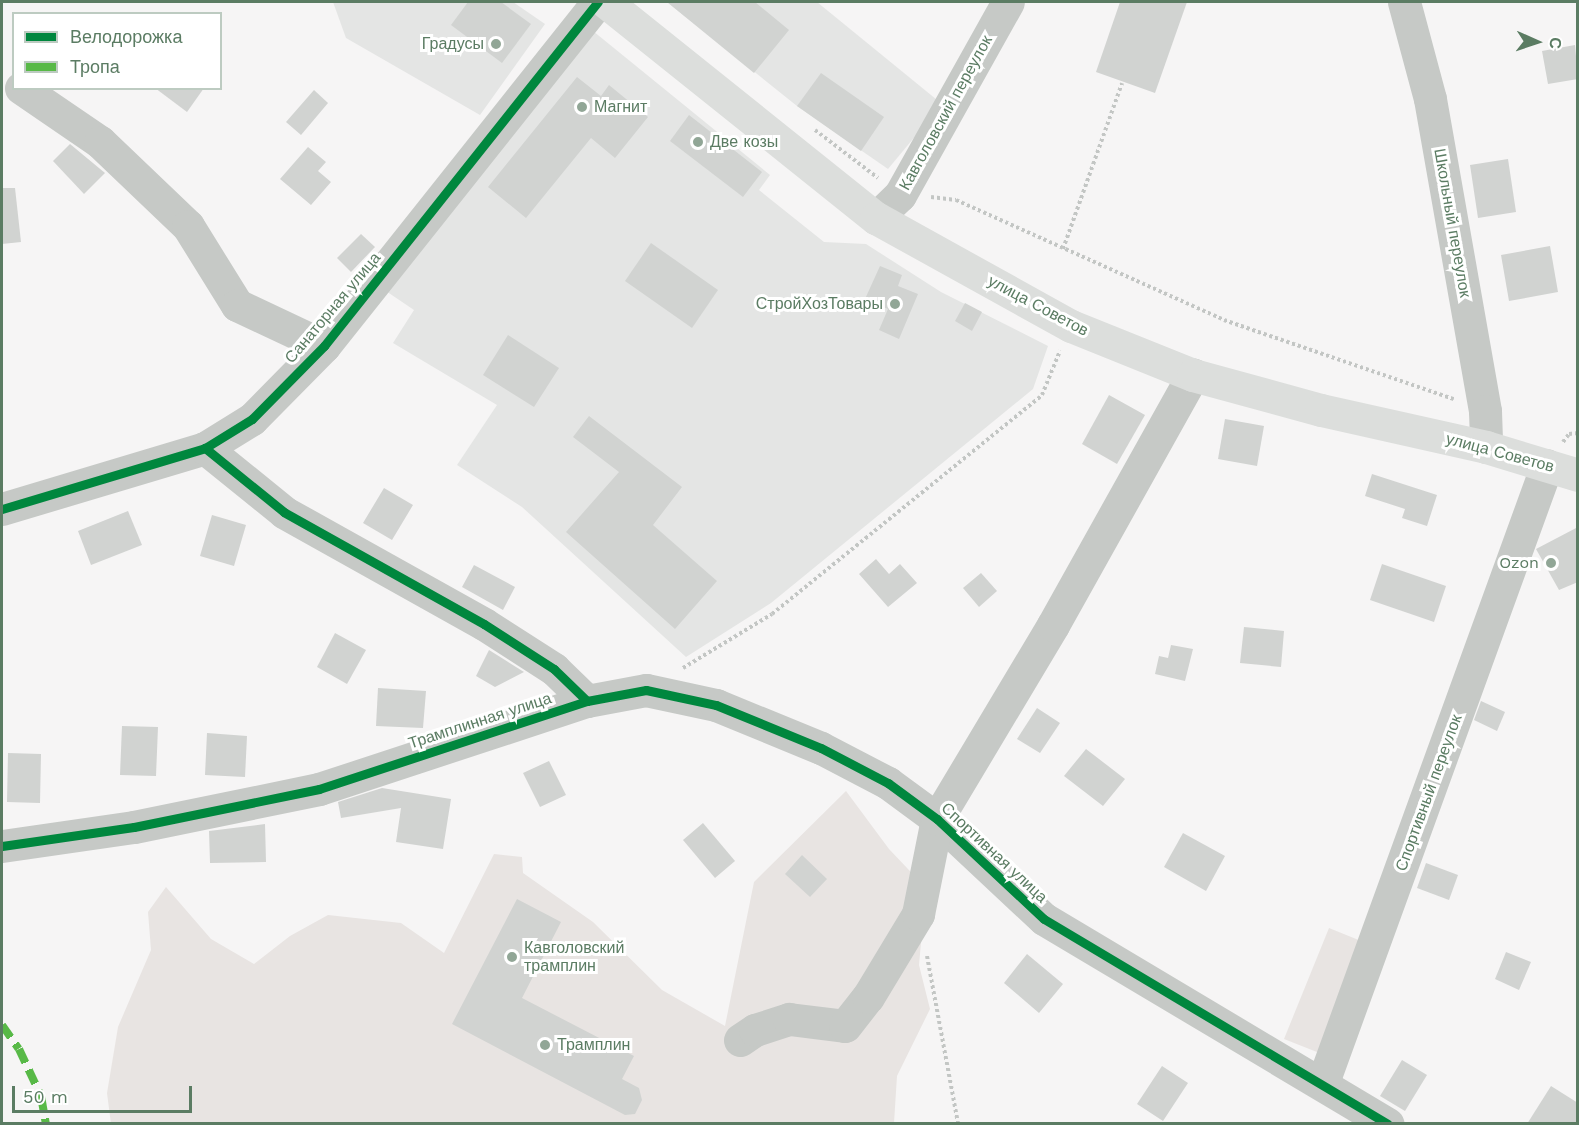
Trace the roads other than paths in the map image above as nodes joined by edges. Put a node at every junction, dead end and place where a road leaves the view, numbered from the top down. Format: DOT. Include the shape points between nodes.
graph roads {
  1 [pos="598,2"];
  2 [pos="606,2"];
  3 [pos="1008,2"];
  4 [pos="1404,2"];
  5 [pos="24,90"];
  6 [pos="876,218"];
  7 [pos="324,346"];
  8 [pos="1193,375"];
  9 [pos="1486,447"];
  10 [pos="205,448"];
  11 [pos="1562,470"];
  12 [pos="2,509"];
  13 [pos="587,701"];
  14 [pos="937,819"];
  15 [pos="2,846"];
  16 [pos="740,1040"];
  17 [pos="1323,1082"];
  18 [pos="1388,1124"];
  1 -- 7 [label="street, Санаторная улица"];
  2 -- 6 [label="main road, улица Советов"];
  3 -- 6 [label="street, Кавголовский переулок" via="900,195"];
  4 -- 9 [label="street, Школьный переулок" via="1430,99 1485,411"];
  5 -- 7 [label="street" via="100,142 188,226 237,305"];
  6 -- 8 [label="main road, улица Советов" via="1071,326"];
  7 -- 10 [label="street, Санаторная улица" via="252,420"];
  8 -- 9 [label="main road, улица Советов" via="1321,410"];
  8 -- 14 [label="street" via="1053,625"];
  9 -- 11 [label="main road, улица Советов"];
  10 -- 12 [label="street, Санаторная улица"];
  10 -- 13 [label="street, Трамплинная улица" via="284,512 484,624 554,669"];
  11 -- 17 [label="street, Спортивный переулок" via="1534,504"];
  13 -- 14 [label="street, Спортивная улица" via="646,690 716,705 820,748 888,783"];
  13 -- 15 [label="street, Трамплинная улица" via="319,789 134,827"];
  14 -- 16 [label="street" via="922,901 868,997 845,1026 789,1019 755,1030"];
  14 -- 17 [label="street, Спортивная улица" via="1044,919"];
  17 -- 18 [label="street, Спортивная улица"];
}
